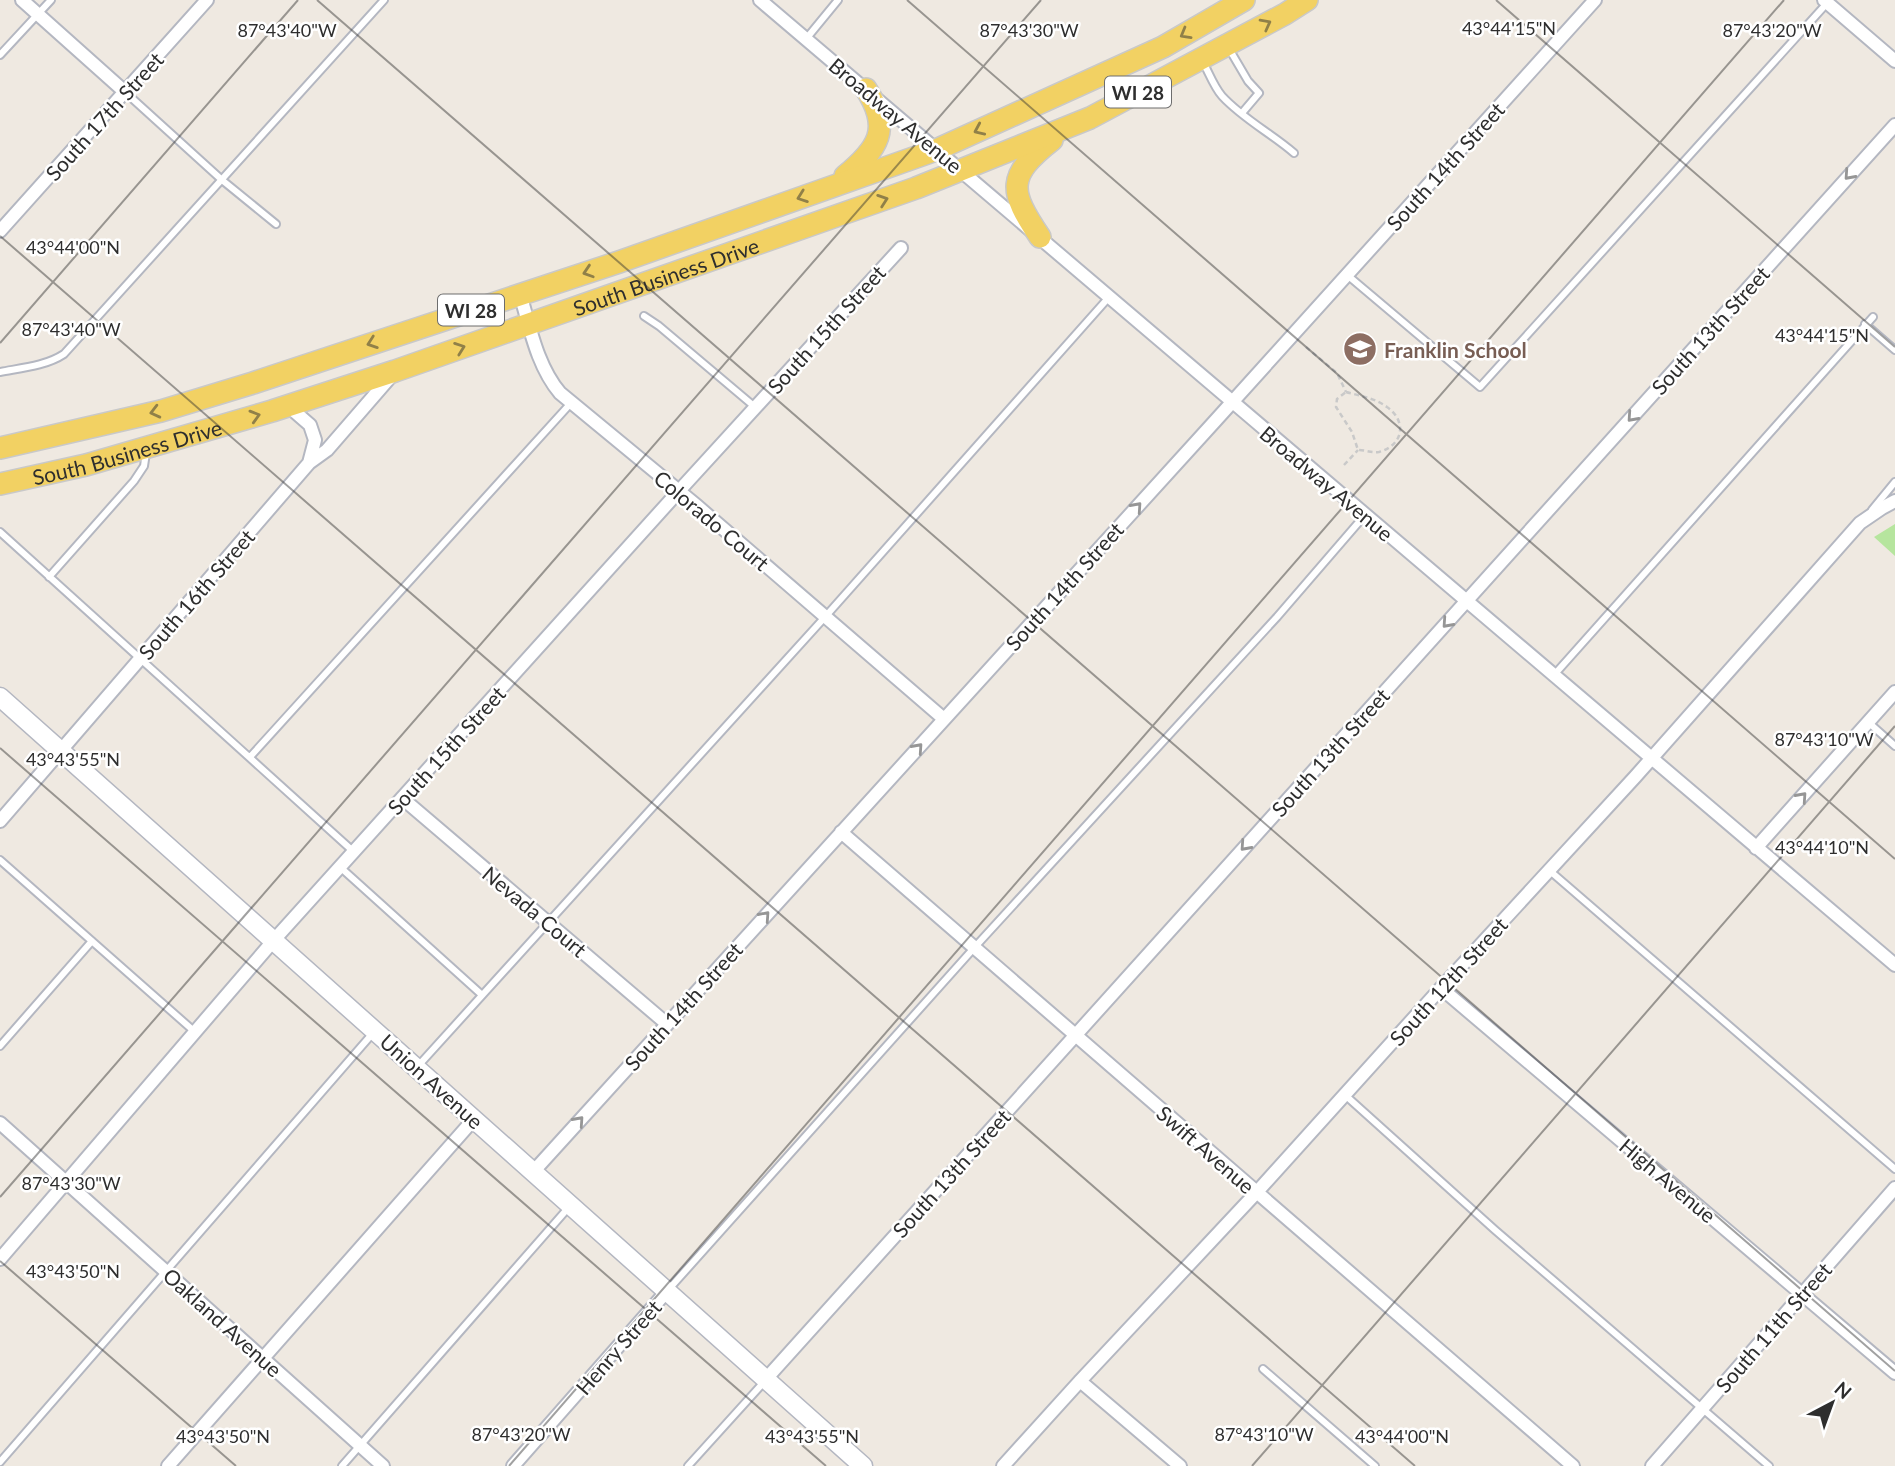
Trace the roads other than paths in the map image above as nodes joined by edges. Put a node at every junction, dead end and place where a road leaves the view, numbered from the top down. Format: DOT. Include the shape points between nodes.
graph roads {
  1 [pos="22,0"];
  2 [pos="51,0"];
  3 [pos="207,0"];
  4 [pos="384,0"];
  5 [pos="760,0"];
  6 [pos="838,0"];
  7 [pos="1244,0"];
  8 [pos="1307,0"];
  9 [pos="1595,0"];
  10 [pos="1827,1"];
  11 [pos="38,15"];
  12 [pos="806,38"];
  13 [pos="1227,45"];
  14 [pos="0,55"];
  15 [pos="1202,58"];
  16 [pos="1895,61"];
  17 [pos="866,89"];
  18 [pos="125,92"];
  19 [pos="1242,113"];
  20 [pos="1895,125"];
  21 [pos="1070,126"];
  22 [pos="936,149"];
  23 [pos="1294,153"];
  24 [pos="962,171"];
  25 [pos="222,180"];
  26 [pos="833,186"];
  27 [pos="276,224"];
  28 [pos="0,231"];
  29 [pos="1040,237"];
  30 [pos="901,248"];
  31 [pos="1346,274"];
  32 [pos="520,294"];
  33 [pos="1110,296"];
  34 [pos="644,316"];
  35 [pos="1873,317"];
  36 [pos="529,324"];
  37 [pos="1865,324"];
  38 [pos="1895,350"];
  39 [pos="396,371"];
  40 [pos="0,372"];
  41 [pos="1232,402"];
  42 [pos="570,403"];
  43 [pos="287,405"];
  44 [pos="755,407"];
  45 [pos="147,447"];
  46 [pos="0,448"];
  47 [pos="309,463"];
  48 [pos="1895,482"];
  49 [pos="0,484"];
  50 [pos="678,492"];
  51 [pos="1895,501"];
  52 [pos="1365,515"];
  53 [pos="1860,523"];
  54 [pos="0,532"];
  55 [pos="49,577"];
  56 [pos="1466,601"];
  57 [pos="825,617"];
  58 [pos="139,659"];
  59 [pos="1554,675"];
  60 [pos="1895,692"];
  61 [pos="0,697"];
  62 [pos="944,719"];
  63 [pos="1868,722"];
  64 [pos="1895,746"];
  65 [pos="61,750"];
  66 [pos="250,757"];
  67 [pos="1651,758"];
  68 [pos="402,798"];
  69 [pos="0,821"];
  70 [pos="841,832"];
  71 [pos="1756,848"];
  72 [pos="354,852"];
  73 [pos="0,860"];
  74 [pos="340,867"];
  75 [pos="1549,870"];
  76 [pos="549,922"];
  77 [pos="274,940"];
  78 [pos="92,941"];
  79 [pos="974,948"];
  80 [pos="1895,965"];
  81 [pos="1441,988"];
  82 [pos="482,995"];
  83 [pos="667,1024"];
  84 [pos="375,1031"];
  85 [pos="195,1032"];
  86 [pos="1075,1036"];
  87 [pos="0,1046"];
  88 [pos="416,1068"];
  89 [pos="1345,1095"];
  90 [pos="474,1119"];
  91 [pos="0,1123"];
  92 [pos="1895,1169"];
  93 [pos="533,1172"];
  94 [pos="67,1182"];
  95 [pos="1895,1188"];
  96 [pos="1256,1193"];
  97 [pos="571,1206"];
  98 [pos="0,1259"];
  99 [pos="167,1272"];
  100 [pos="667,1291"];
  101 [pos="1802,1294"];
  102 [pos="263,1358"];
  103 [pos="1263,1368"];
  104 [pos="1895,1373"];
  105 [pos="766,1379"];
  106 [pos="1080,1381"];
  107 [pos="1702,1408"];
  108 [pos="360,1445"];
  109 [pos="0,1462"];
  110 [pos="860,1465"];
  111 [pos="168,1466"];
  112 [pos="342,1466"];
  113 [pos="383,1466"];
  114 [pos="513,1466"];
  115 [pos="688,1466"];
  116 [pos="1003,1466"];
  117 [pos="1180,1466"];
  118 [pos="1376,1466"];
  119 [pos="1573,1466"];
  120 [pos="1652,1466"];
  121 [pos="1769,1466"];
  1 -- 11 [label="street"];
  2 -- 11 [label="lane"];
  3 -- 18 [label="street, South 17th Street"];
  4 -- 25 [label="lane"];
  5 -- 12 [label="street, Broadway Avenue"];
  6 -- 12 [label="lane"];
  7 -- 22 [label="main road, South Business Drive / WI 28, one-way" via="1163,47"];
  13 -- 8 [label="main road, South Business Drive / WI 28, one-way"];
  9 -- 31 [label="street, South 14th Street"];
  10 -- 16 [label="street"];
  10 -- 31 [label="lane" via="1480,387"];
  11 -- 14 [label="lane"];
  11 -- 18 [label="street"];
  12 -- 17 [label="street, Broadway Avenue"];
  13 -- 15 [label="main road, South Business Drive / WI 28"];
  13 -- 19 [label="lane" via="1259,93"];
  15 -- 19 [label="lane" via="1220,93"];
  15 -- 21 [label="main road, South Business Drive / WI 28"];
  17 -- 22 [label="street, Broadway Avenue"];
  17 -- 26 [label="main road" via="879,116 877,138 863,161"];
  18 -- 25 [label="lane"];
  18 -- 28 [label="street, South 17th Street"];
  19 -- 23 [label="lane"];
  20 -- 56 [label="street, South 13th Street, one-way"];
  21 -- 24 [label="main road, South Business Drive / WI 28"];
  21 -- 29 [label="main road" via="1019,173 1018,198"];
  22 -- 24 [label="street, Broadway Avenue"];
  22 -- 26 [label="main road, South Business Drive / WI 28"];
  24 -- 29 [label="street, Broadway Avenue"];
  36 -- 24 [label="main road, South Business Drive / WI 28, one-way"];
  25 -- 27 [label="lane"];
  25 -- 40 [label="lane" via="64,355"];
  26 -- 32 [label="main road, South Business Drive / WI 28, one-way"];
  29 -- 33 [label="street, Broadway Avenue"];
  30 -- 44 [label="street, South 15th Street"];
  31 -- 41 [label="street, South 14th Street"];
  32 -- 36 [label="street, Colorado Court"];
  32 -- 46 [label="main road, South Business Drive / WI 28, one-way" via="161,411"];
  33 -- 41 [label="street, Broadway Avenue"];
  33 -- 57 [label="lane"];
  34 -- 44 [label="lane"];
  35 -- 37 [label="lane"];
  39 -- 36 [label="main road, South Business Drive / WI 28, one-way"];
  36 -- 42 [label="street, Colorado Court" via="547,375"];
  37 -- 38 [label="lane"];
  37 -- 59 [label="lane"];
  39 -- 43 [label="main road, South Business Drive / WI 28"];
  39 -- 47 [label="street, South 16th Street" via="330,446"];
  41 -- 52 [label="street, Broadway Avenue"];
  62 -- 41 [label="street, South 14th Street, one-way"];
  42 -- 50 [label="street, Colorado Court"];
  42 -- 66 [label="lane"];
  45 -- 43 [label="main road, South Business Drive / WI 28, one-way"];
  43 -- 47 [label="street" via="310,425 315,440"];
  44 -- 50 [label="street, South 15th Street"];
  45 -- 49 [label="main road, South Business Drive / WI 28"];
  45 -- 55 [label="lane" via="144,466 136,478"];
  47 -- 58 [label="street, South 16th Street"];
  48 -- 53 [label="lane"];
  50 -- 57 [label="street, Colorado Court"];
  50 -- 68 [label="street, South 15th Street"];
  51 -- 53 [label="street, South 12th Street"];
  52 -- 56 [label="street, Broadway Avenue"];
  52 -- 79 [label="lane"];
  53 -- 67 [label="street, South 12th Street"];
  54 -- 55 [label="lane"];
  55 -- 58 [label="lane"];
  56 -- 59 [label="street, Broadway Avenue"];
  56 -- 86 [label="street, South 13th Street, one-way"];
  57 -- 62 [label="street, Colorado Court"];
  57 -- 76 [label="lane"];
  58 -- 65 [label="street, South 16th Street"];
  58 -- 66 [label="lane"];
  59 -- 67 [label="street, Broadway Avenue"];
  60 -- 63 [label="street"];
  61 -- 65 [label="street, Union Avenue"];
  70 -- 62 [label="street, South 14th Street, one-way"];
  63 -- 64 [label="lane"];
  71 -- 63 [label="street, one-way"];
  65 -- 69 [label="street, South 16th Street"];
  65 -- 77 [label="street, Union Avenue"];
  66 -- 72 [label="lane"];
  67 -- 71 [label="street, Broadway Avenue"];
  67 -- 75 [label="street, South 12th Street"];
  68 -- 72 [label="street, South 15th Street"];
  68 -- 76 [label="street, Nevada Court"];
  70 -- 79 [label="street, Swift Avenue"];
  83 -- 70 [label="street, South 14th Street, one-way"];
  71 -- 80 [label="street, Broadway Avenue"];
  72 -- 74 [label="street, South 15th Street"];
  73 -- 78 [label="lane"];
  74 -- 77 [label="street, South 15th Street"];
  74 -- 82 [label="lane"];
  75 -- 81 [label="street, South 12th Street"];
  75 -- 92 [label="lane"];
  76 -- 82 [label="lane"];
  76 -- 83 [label="street, Nevada Court"];
  77 -- 84 [label="street, Union Avenue"];
  77 -- 85 [label="street, South 15th Street"];
  78 -- 85 [label="lane"];
  78 -- 87 [label="lane"];
  79 -- 86 [label="street, Swift Avenue"];
  79 -- 100 [label="lane"];
  81 -- 89 [label="street, South 12th Street"];
  81 -- 101 [label="street, High Avenue"];
  82 -- 88 [label="lane"];
  93 -- 83 [label="street, South 14th Street, one-way"];
  84 -- 88 [label="street, Union Avenue"];
  84 -- 99 [label="lane"];
  85 -- 94 [label="street, South 15th Street"];
  86 -- 96 [label="street, Swift Avenue"];
  86 -- 105 [label="street, South 13th Street"];
  88 -- 90 [label="street, Union Avenue"];
  89 -- 96 [label="street, South 12th Street"];
  89 -- 107 [label="lane"];
  90 -- 93 [label="street, Union Avenue"];
  90 -- 102 [label="street"];
  91 -- 94 [label="street, Oakland Avenue"];
  93 -- 97 [label="street, Union Avenue"];
  94 -- 98 [label="street, South 15th Street"];
  94 -- 99 [label="street, Oakland Avenue"];
  95 -- 101 [label="street, South 11th Street"];
  96 -- 106 [label="street, South 12th Street"];
  96 -- 119 [label="street, Swift Avenue"];
  97 -- 100 [label="street, Union Avenue"];
  97 -- 108 [label="lane"];
  99 -- 102 [label="street, Oakland Avenue"];
  99 -- 109 [label="lane"];
  100 -- 105 [label="street, Union Avenue"];
  100 -- 114 [label="street, Henry Street"];
  101 -- 104 [label="street, High Avenue"];
  101 -- 107 [label="street, South 11th Street"];
  102 -- 108 [label="street, Oakland Avenue"];
  102 -- 111 [label="street"];
  103 -- 118 [label="lane"];
  105 -- 110 [label="street, Union Avenue"];
  105 -- 115 [label="lane"];
  106 -- 116 [label="street, South 12th Street"];
  106 -- 117 [label="street"];
  107 -- 120 [label="street, South 11th Street"];
  107 -- 121 [label="lane"];
  108 -- 112 [label="lane"];
  108 -- 113 [label="street, Oakland Avenue"];
}
